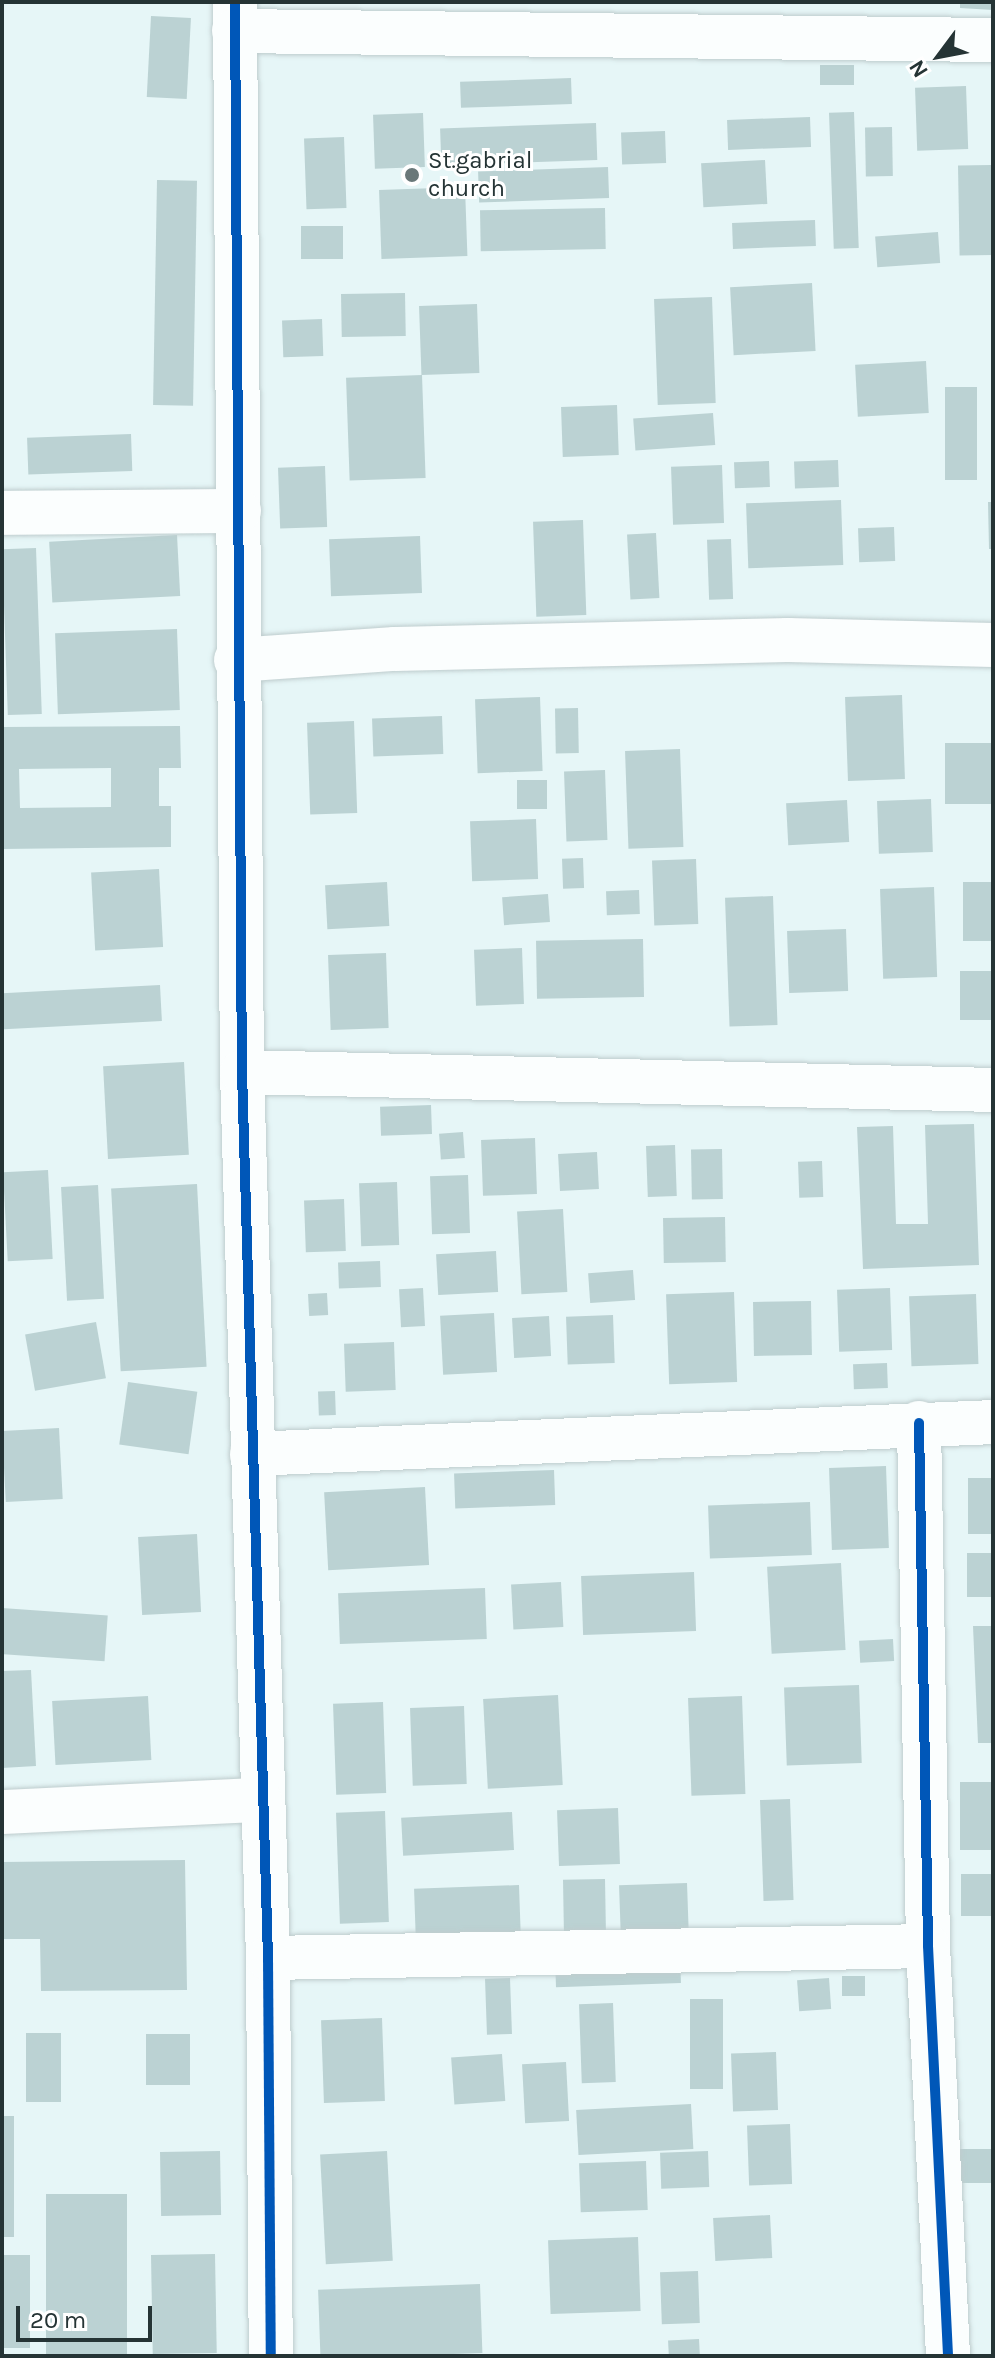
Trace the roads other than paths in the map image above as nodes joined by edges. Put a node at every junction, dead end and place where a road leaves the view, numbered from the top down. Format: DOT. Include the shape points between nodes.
graph roads {
  1 [pos="235,16"];
  2 [pos="993,40"];
  3 [pos="239,511"];
  4 [pos="2,513"];
  5 [pos="993,645"];
  6 [pos="236,660"];
  7 [pos="242,1072"];
  8 [pos="993,1090"];
  9 [pos="993,1422"];
  10 [pos="919,1423"];
  11 [pos="252,1454"];
  12 [pos="260,1800"];
  13 [pos="2,1812"];
  14 [pos="928,1946"];
  15 [pos="268,1958"];
  16 [pos="271,2356"];
  17 [pos="948,2356"];
  1 -- 2 [label="street"];
  1 -- 3 [label="street"];
  3 -- 4 [label="street"];
  3 -- 6 [label="street"];
  5 -- 6 [label="street" via="757,640 395,649"];
  6 -- 7 [label="street"];
  7 -- 8 [label="street"];
  7 -- 11 [label="street"];
  9 -- 10 [label="street"];
  10 -- 11 [label="street"];
  10 -- 14 [label="street"];
  11 -- 12 [label="street"];
  12 -- 13 [label="street"];
  12 -- 15 [label="street"];
  14 -- 15 [label="street"];
  14 -- 17 [label="street"];
  15 -- 16 [label="street"];
}
